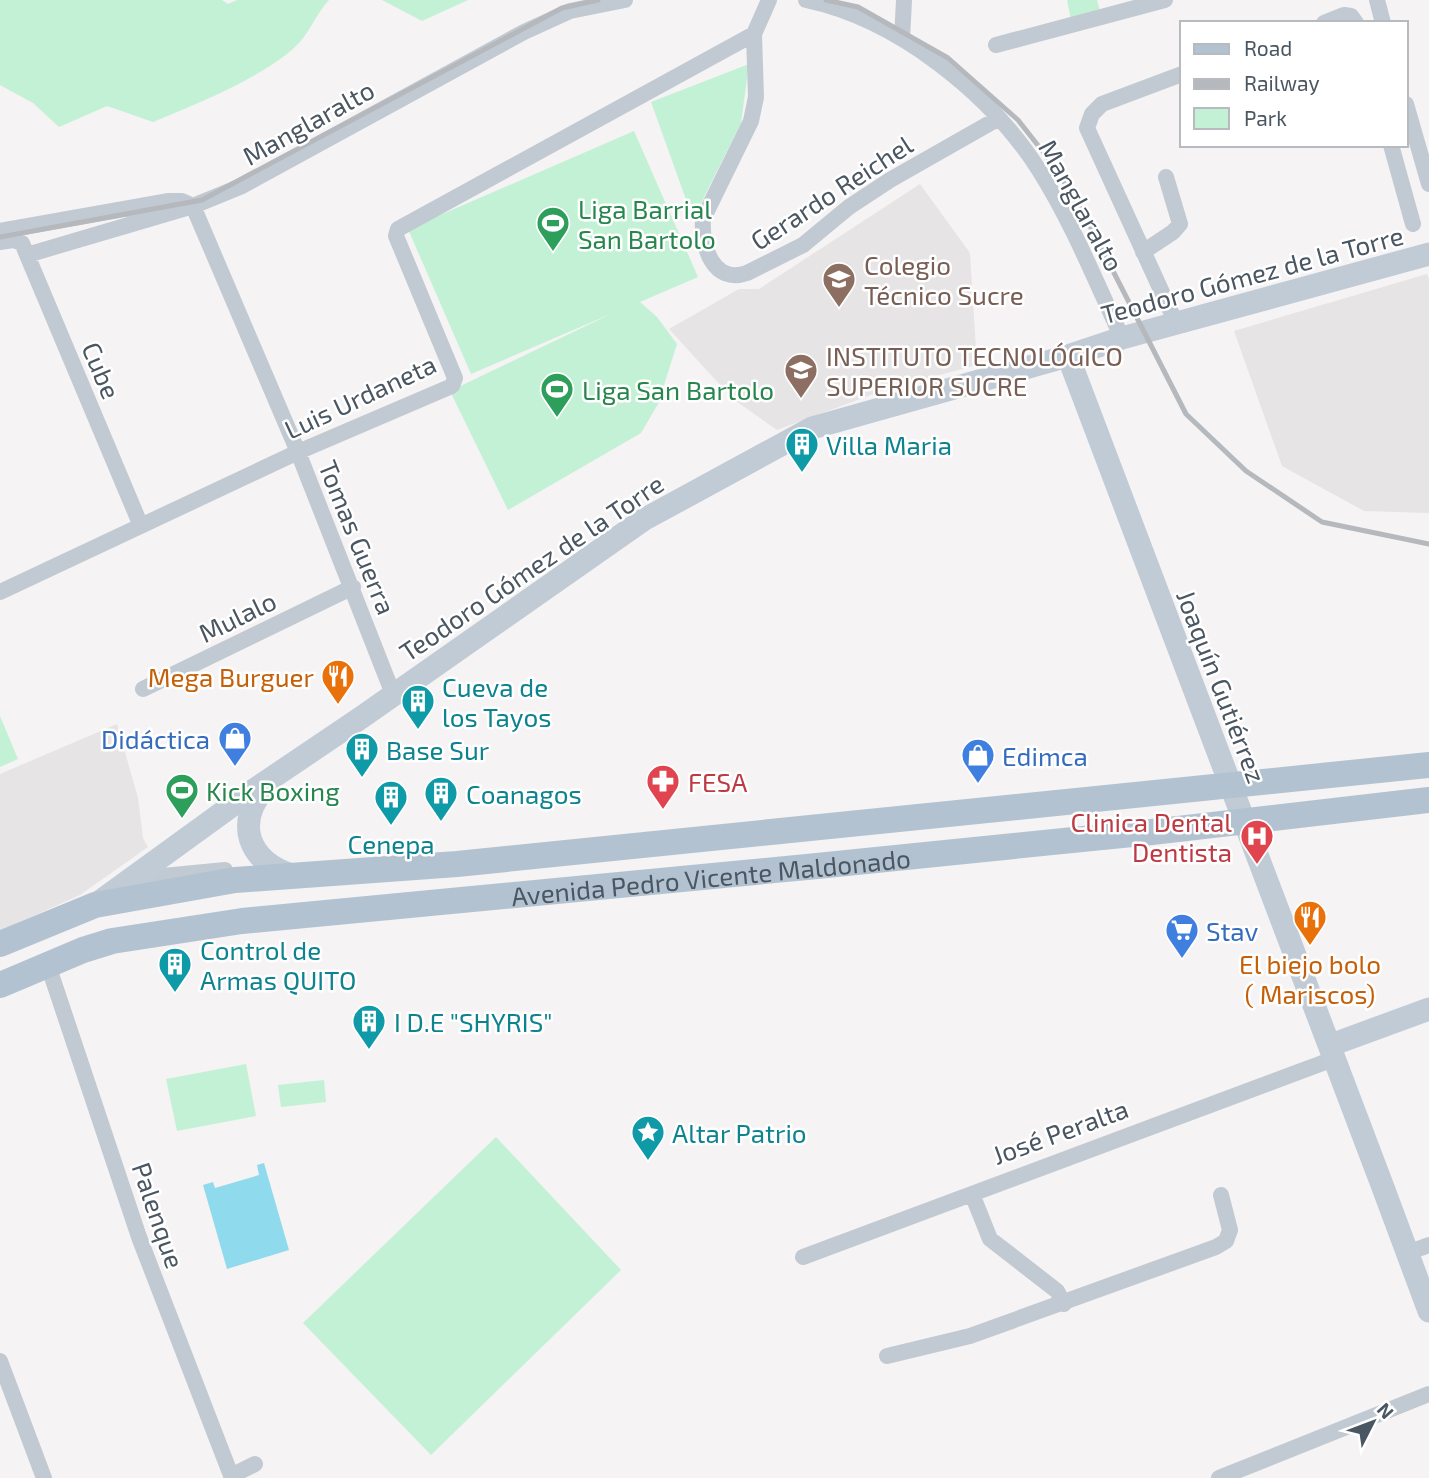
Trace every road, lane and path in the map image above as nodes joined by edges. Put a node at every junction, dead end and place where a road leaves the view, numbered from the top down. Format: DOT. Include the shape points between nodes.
graph roads {
  1 [pos="625,0"];
  2 [pos="769,0"];
  3 [pos="806,0"];
  4 [pos="904,0"];
  5 [pos="1164,0"];
  6 [pos="1377,0"];
  7 [pos="1329,21"];
  8 [pos="1355,21"];
  9 [pos="1382,21"];
  10 [pos="754,34"];
  11 [pos="902,39"];
  12 [pos="996,45"];
  13 [pos="1180,75"];
  14 [pos="1408,111"];
  15 [pos="999,118"];
  16 [pos="1392,147"];
  17 [pos="1166,177"];
  18 [pos="1429,184"];
  19 [pos="193,206"];
  20 [pos="1413,224"];
  21 [pos="4,238"];
  22 [pos="1143,252"];
  23 [pos="1429,254"];
  24 [pos="27,255"];
  25 [pos="1176,323"];
  26 [pos="1122,338"];
  27 [pos="1069,356"];
  28 [pos="298,452"];
  29 [pos="141,526"];
  30 [pos="353,587"];
  31 [pos="0,592"];
  32 [pos="142,689"];
  33 [pos="393,694"];
  34 [pos="1429,765"];
  35 [pos="281,772"];
  36 [pos="1230,786"];
  37 [pos="1429,800"];
  38 [pos="1243,821"];
  39 [pos="284,872"];
  40 [pos="130,879"];
  41 [pos="94,905"];
  42 [pos="0,944"];
  43 [pos="48,965"];
  44 [pos="0,985"];
  45 [pos="1429,1009"];
  46 [pos="1334,1052"];
  47 [pos="972,1194"];
  48 [pos="1221,1195"];
  49 [pos="1429,1245"];
  50 [pos="1407,1253"];
  51 [pos="803,1257"];
  52 [pos="1064,1304"];
  53 [pos="1429,1311"];
  54 [pos="887,1356"];
  55 [pos="0,1361"];
  56 [pos="1429,1394"];
  57 [pos="16,1405"];
  58 [pos="0,1411"];
  59 [pos="255,1464"];
  60 [pos="231,1477"];
  61 [pos="44,1478"];
  62 [pos="1219,1478"];
  1 -- 19 [label="street, Manglaralto" via="570,11 524,32 242,186"];
  2 -- 10 [label="street, Gerardo Reichel"];
  3 -- 11 [label="street, Manglaralto" via="853,15"];
  4 -- 11 [label="street"];
  5 -- 12 [label="street"];
  6 -- 9 [label="street"];
  7 -- 8 [label="street" via="1344,15"];
  10 -- 15 [label="street, Gerardo Reichel" via="754,110 703,219 706,246 715,266 726,275 747,273 803,245 890,180"];
  10 -- 28 [label="street, Luis Urdaneta" via="398,229 396,236 455,383"];
  11 -- 15 [label="street, Manglaralto" via="944,68"];
  13 -- 22 [label="street" via="1102,104 1087,128"];
  14 -- 18 [label="street"];
  15 -- 26 [label="street, Manglaralto" via="1046,181"];
  16 -- 20 [label="street"];
  17 -- 22 [label="street" via="1180,224"];
  19 -- 21 [label="street, Manglaralto" via="169,201"];
  19 -- 24 [label="street"];
  19 -- 28 [label="street, Tomas Guerra"];
  21 -- 24 [label="street, Cube" via="22,243"];
  22 -- 25 [label="street"];
  23 -- 25 [label="street, Teodoro Gómez de la Torre"];
  24 -- 29 [label="street, Cube"];
  25 -- 26 [label="street, Teodoro Gómez de la Torre"];
  26 -- 27 [label="street, Teodoro Gómez de la Torre"];
  27 -- 33 [label="street, Teodoro Gómez de la Torre" via="812,428 643,520"];
  27 -- 36 [label="street, Joaquín Gutiérrez"];
  28 -- 29 [label="street, Luis Urdaneta"];
  28 -- 30 [label="street, Tomas Guerra"];
  29 -- 31 [label="street, Luis Urdaneta"];
  30 -- 32 [label="street, Mulalo"];
  30 -- 33 [label="street, Tomas Guerra"];
  33 -- 35 [label="street, Teodoro Gómez de la Torre"];
  34 -- 36 [label="main road, Avenida Pedro Vicente Maldonado"];
  35 -- 39 [label="street, Teodoro Gómez de la Torre" via="254,803 248,818 254,848 263,861"];
  35 -- 40 [label="street, Teodoro Gómez de la Torre"];
  36 -- 38 [label="street, Joaquín Gutiérrez"];
  36 -- 39 [label="main road, Avenida Pedro Vicente Maldonado" via="457,864"];
  37 -- 38 [label="main road, Avenida Pedro Vicente Maldonado"];
  38 -- 43 [label="main road, Avenida Pedro Vicente Maldonado" via="242,921 112,941"];
  38 -- 46 [label="street, Joaquín Gutiérrez"];
  39 -- 40 [label="street" via="233,870"];
  39 -- 41 [label="main road, Avenida Pedro Vicente Maldonado"];
  40 -- 41 [label="street, Teodoro Gómez de la Torre"];
  41 -- 42 [label="main road, Avenida Pedro Vicente Maldonado"];
  43 -- 44 [label="main road, Avenida Pedro Vicente Maldonado"];
  43 -- 60 [label="street, Palenque" via="139,1237"];
  45 -- 46 [label="street, José Peralta"];
  46 -- 47 [label="street, José Peralta"];
  46 -- 50 [label="street, Joaquín Gutiérrez"];
  47 -- 51 [label="street, José Peralta"];
  47 -- 52 [label="street" via="990,1239 1057,1291"];
  48 -- 52 [label="street" via="1230,1230 1226,1241"];
  49 -- 50 [label="street"];
  50 -- 53 [label="street, Joaquín Gutiérrez"];
  52 -- 54 [label="street" via="970,1336"];
  55 -- 57 [label="street"];
  56 -- 62 [label="street"];
  57 -- 58 [label="street"];
  57 -- 61 [label="street"];
  59 -- 60 [label="street"];
}
